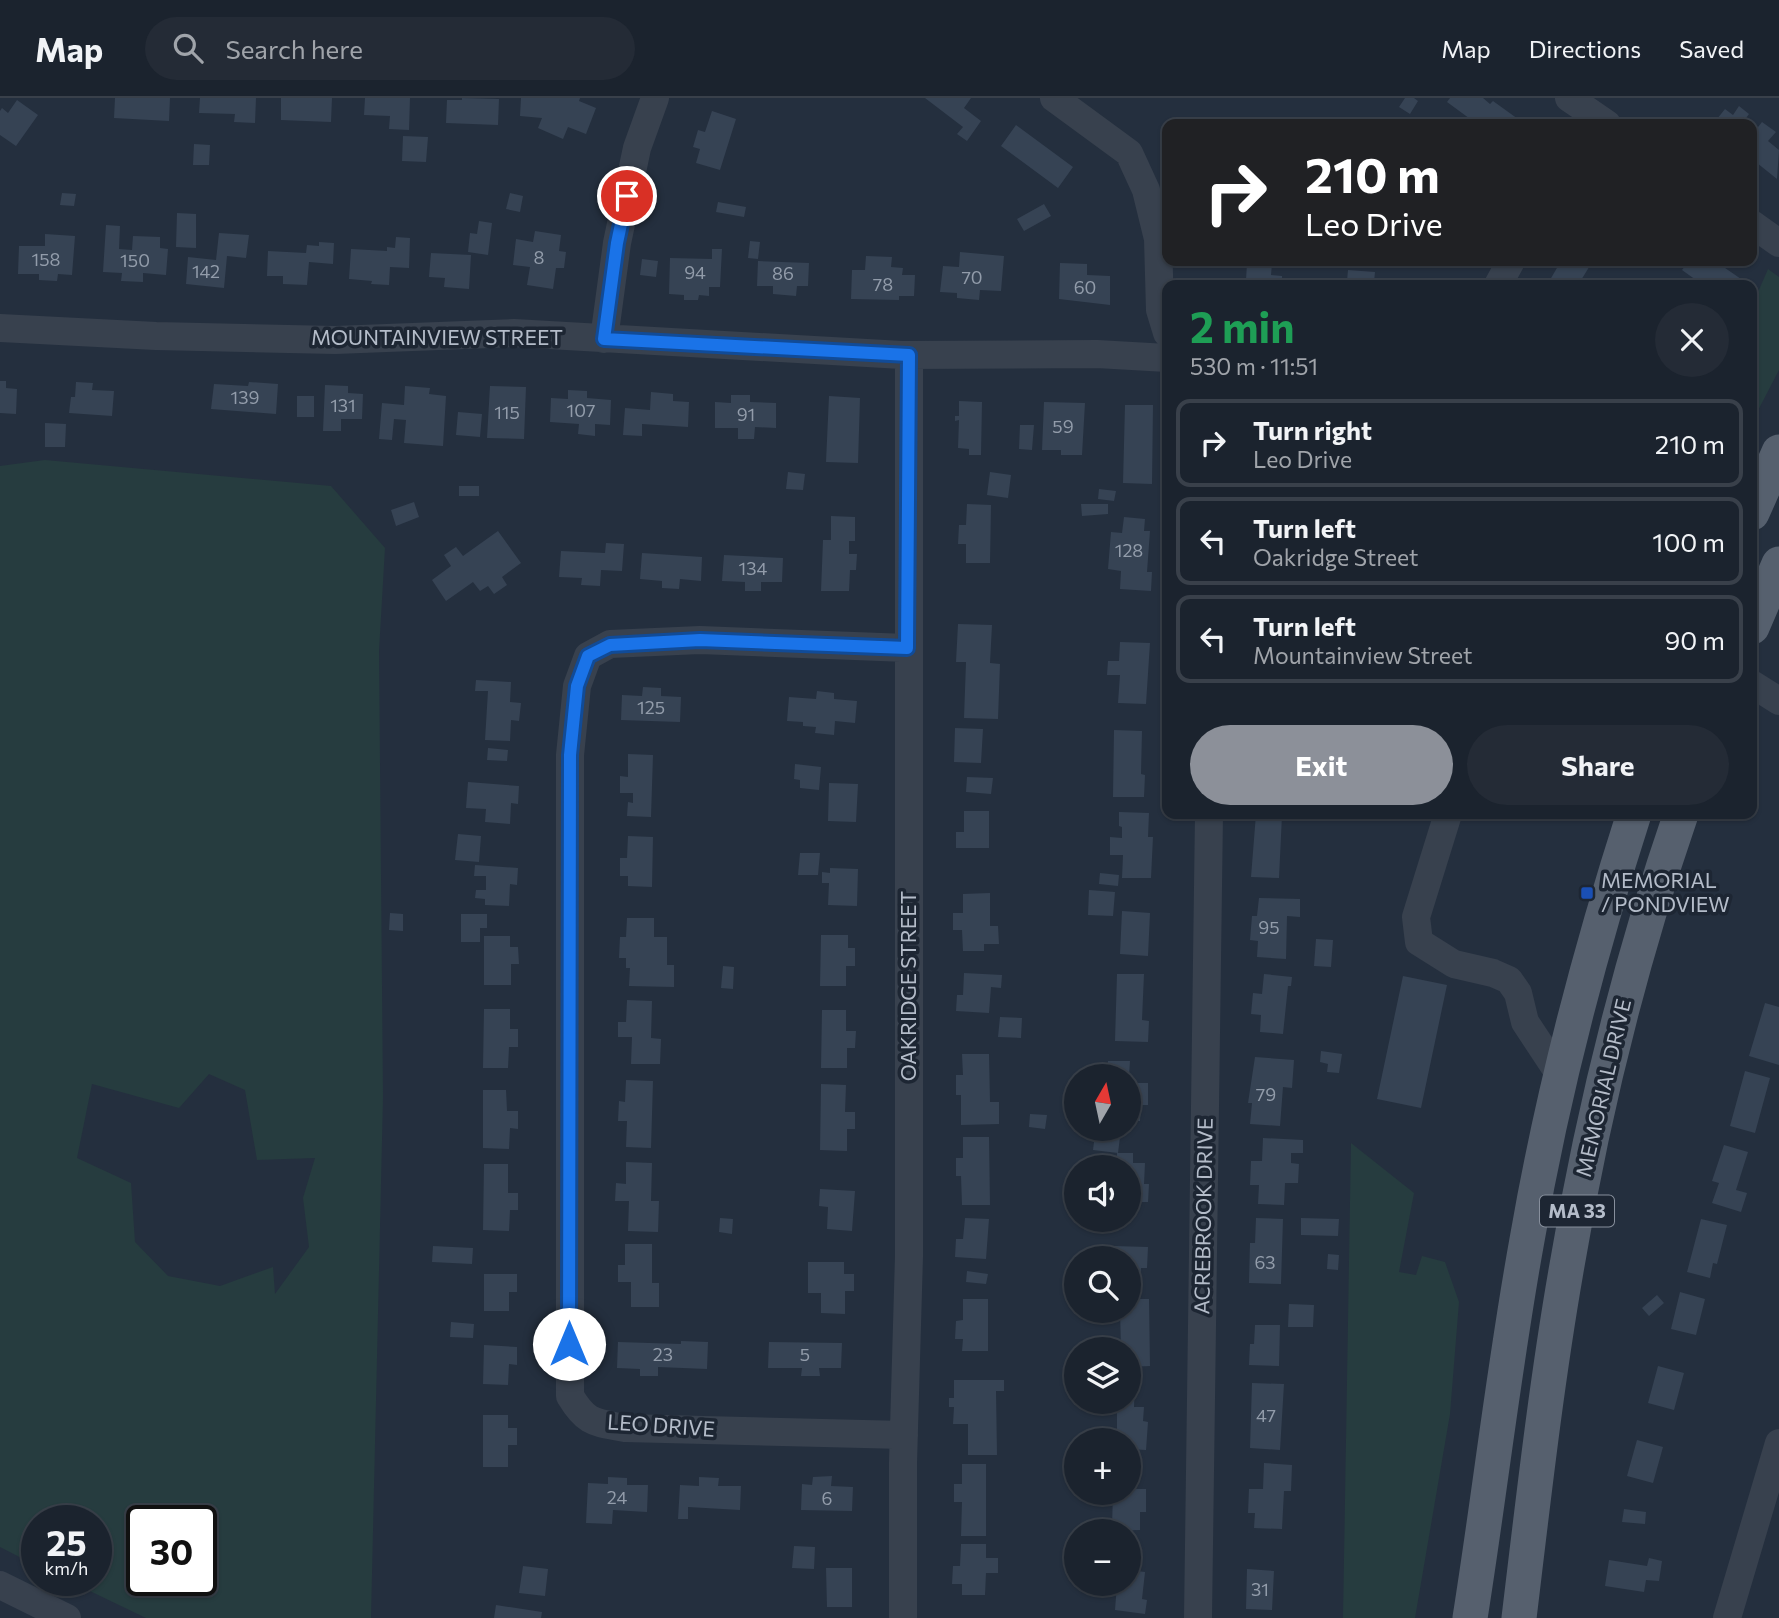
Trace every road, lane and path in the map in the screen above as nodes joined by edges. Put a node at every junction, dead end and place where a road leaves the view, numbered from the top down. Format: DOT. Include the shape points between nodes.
graph roads {
  1 [pos="655,98"];
  2 [pos="1054,98"];
  3 [pos="1569,98"];
  4 [pos="1594,119"];
  5 [pos="1757,228"];
  6 [pos="1779,243"];
  7 [pos="1162,317"];
  8 [pos="0,328"];
  9 [pos="604,339"];
  10 [pos="909,355"];
  11 [pos="1162,358"];
  12 [pos="1779,452"];
  13 [pos="1757,502"];
  14 [pos="1779,564"];
  15 [pos="1757,615"];
  16 [pos="907,648"];
  17 [pos="1757,687"];
  18 [pos="1779,701"];
  19 [pos="1209,819"];
  20 [pos="1446,819"];
  21 [pos="1632,819"];
  22 [pos="1679,819"];
  23 [pos="1560,1075"];
  24 [pos="904,1434"];
  25 [pos="1779,1443"];
  26 [pos="0,1585"];
  27 [pos="66,1618"];
  28 [pos="903,1618"];
  29 [pos="1198,1618"];
  30 [pos="1470,1618"];
  31 [pos="1519,1618"];
  32 [pos="1727,1618"];
  1 -- 9 [label="street" via="637,148 617,243"];
  2 -- 7 [label="street" via="1129,153 1146,190 1157,239"];
  3 -- 4 [label="street"];
  5 -- 6 [label="street"];
  8 -- 9 [label="street, MOUNTAINVIEW STREET" via="335,340 514,333"];
  9 -- 10 [label="street, MOUNTAINVIEW STREET"];
  10 -- 11 [label="street, MOUNTAINVIEW STREET"];
  10 -- 16 [label="street, OAKRIDGE STREET"];
  12 -- 13 [label="main road"];
  14 -- 15 [label="main road"];
  16 -- 24 [label="street, OAKRIDGE STREET" via="909,1256"];
  16 -- 24 [label="street, LEO DRIVE" via="700,640 610,645 588,656 577,686 570,755 570,1395 581,1414 625,1428"];
  17 -- 18 [label="street"];
  19 -- 29 [label="street, ACREBROOK DRIVE"];
  20 -- 23 [label="street" via="1416,917 1419,942 1454,964 1509,980 1518,993 1525,1022"];
  21 -- 23 [label="main road, MA 33" via="1583,980"];
  22 -- 31 [label="main road, MEMORIAL DRIVE / MA 33" via="1627,990 1580,1191 1553,1349"];
  23 -- 30 [label="main road, MA 33" via="1522,1265"];
  24 -- 28 [label="street, OAKRIDGE STREET"];
  25 -- 32 [label="street"];
  26 -- 27 [label="street"];
}
